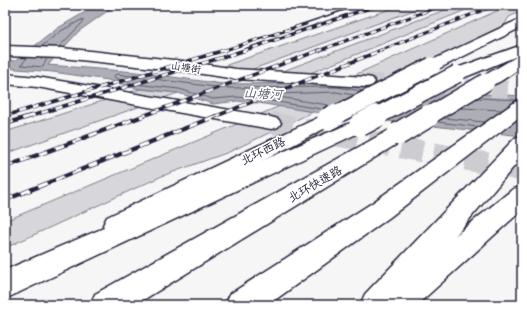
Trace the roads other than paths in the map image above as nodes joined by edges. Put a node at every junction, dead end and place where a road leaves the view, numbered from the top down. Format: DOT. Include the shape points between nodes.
graph roads {
  1 [pos="369,5"];
  2 [pos="520,23"];
  3 [pos="522,49"];
  4 [pos="5,51"];
  5 [pos="522,60"];
  6 [pos="183,66"];
  7 [pos="5,78"];
  8 [pos="366,82"];
  9 [pos="522,106"];
  10 [pos="271,123"];
  11 [pos="522,143"];
  12 [pos="522,196"];
  13 [pos="5,284"];
  14 [pos="106,305"];
  15 [pos="241,305"];
  16 [pos="376,305"];
  17 [pos="394,305"];
  1 -- 6 [label="lane"];
  2 -- 13 [label="main road, 北环西路, bridge" via="190,187"];
  3 -- 13 [label="main road, bridge" via="457,74 360,125"];
  4 -- 6 [label="main road, 山塘街" via="62,53"];
  5 -- 14 [label="main road, 北环快速路, bridge" via="329,176"];
  6 -- 8 [label="main road, 山塘街" via="236,74"];
  7 -- 10 [label="main road"];
  9 -- 15 [label="main road" via="381,210"];
  11 -- 16 [label="main road"];
  12 -- 17 [label="main road"];
}
